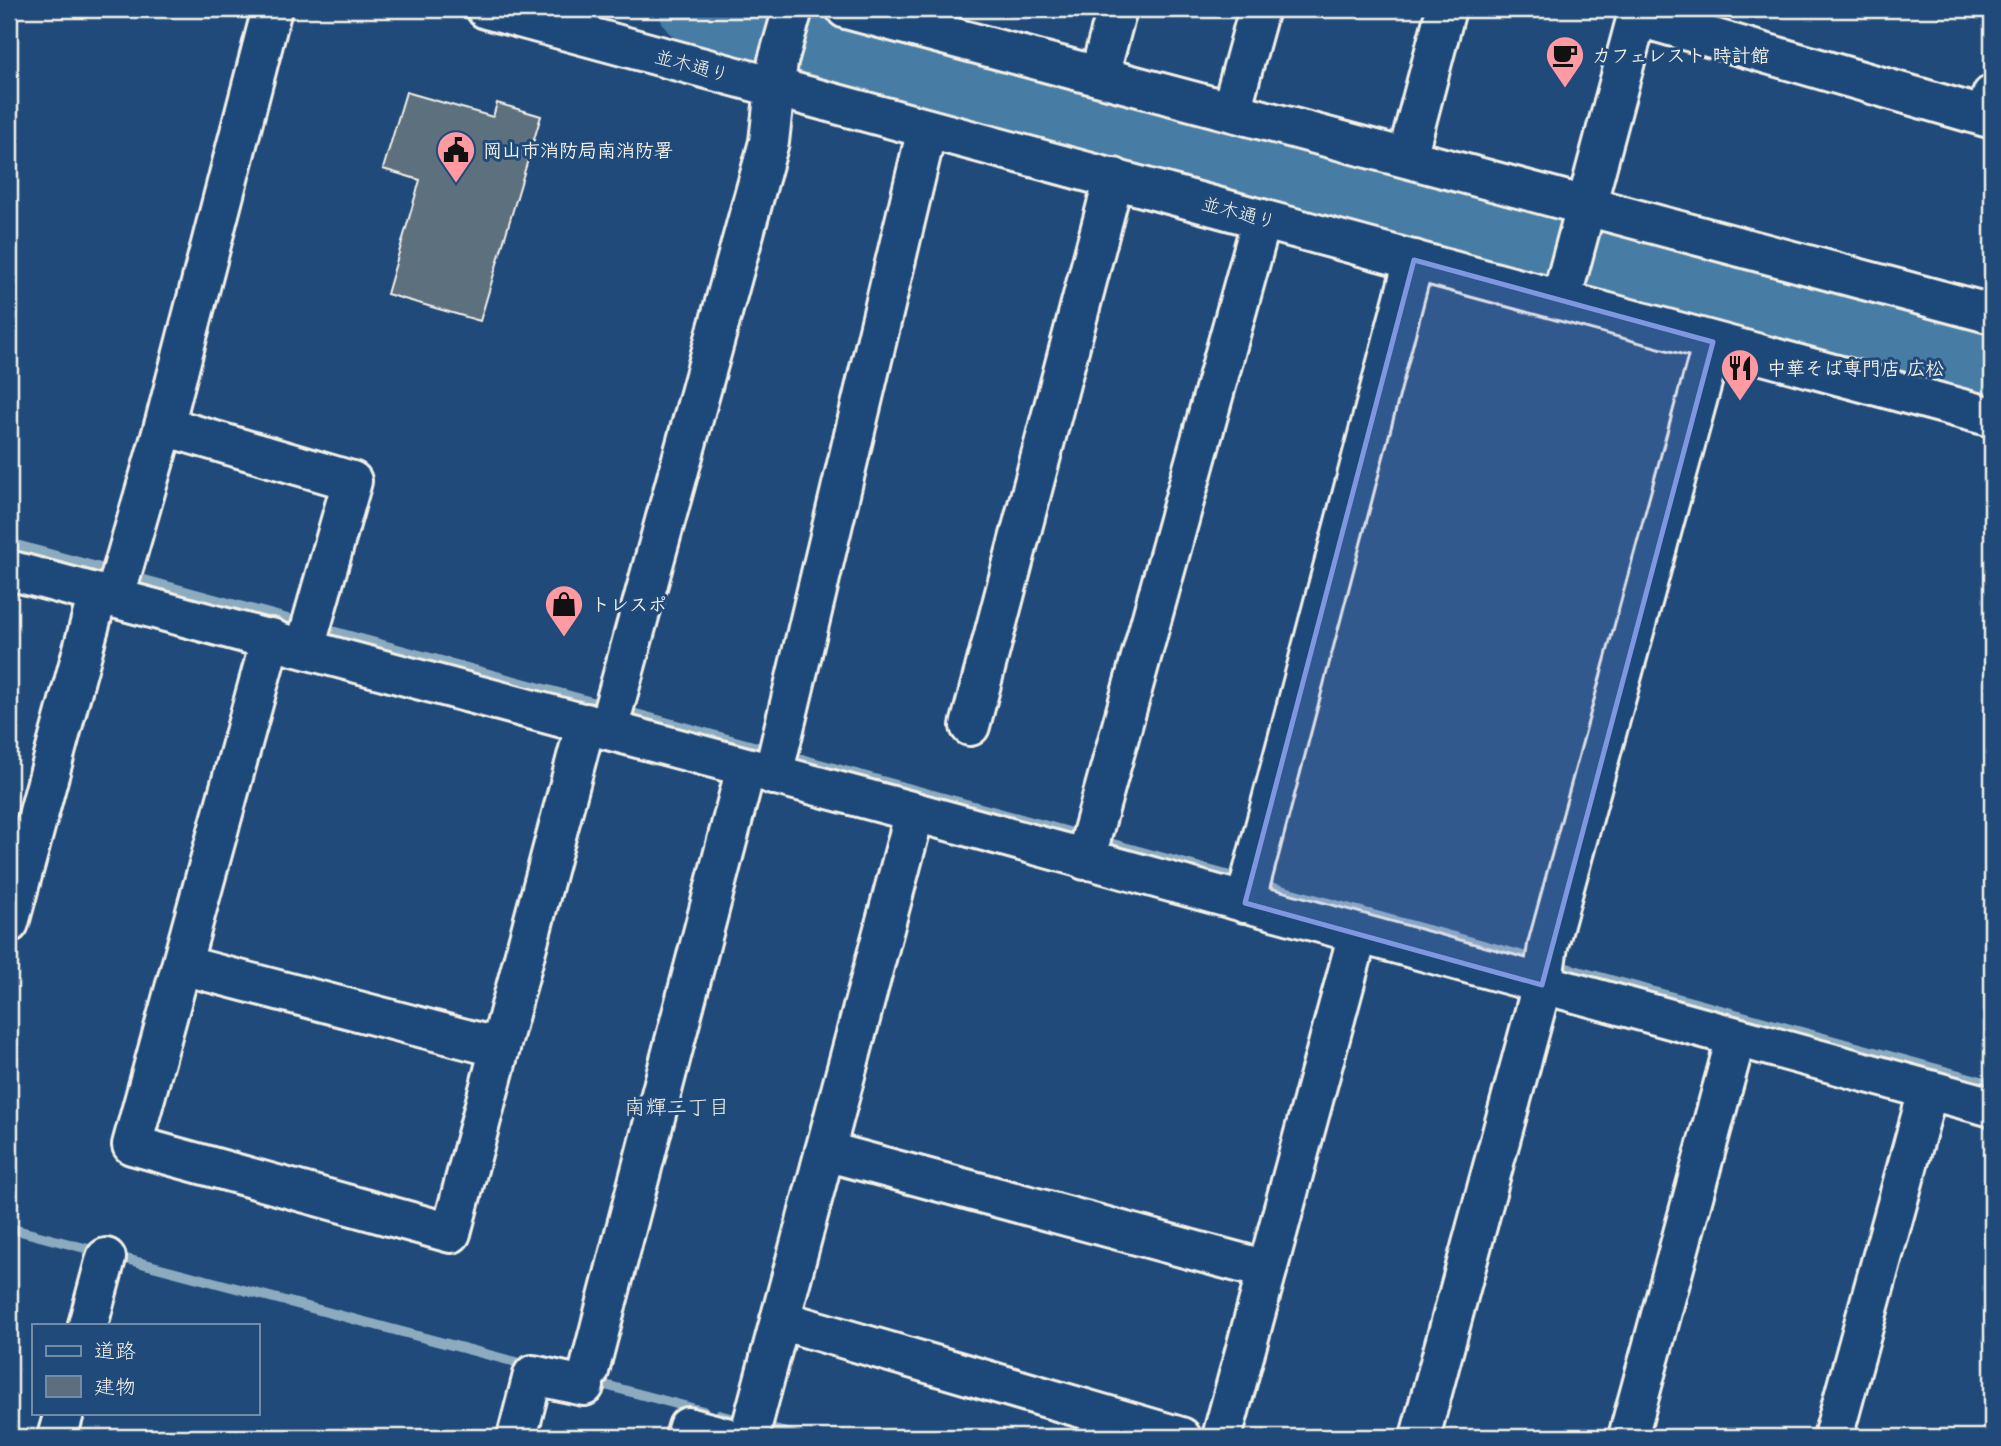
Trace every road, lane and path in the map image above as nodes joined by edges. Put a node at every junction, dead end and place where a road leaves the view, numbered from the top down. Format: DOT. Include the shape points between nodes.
graph roads {
  1 [pos="271,9"];
  2 [pos="486,9"];
  3 [pos="793,9"];
  4 [pos="846,9"];
  5 [pos="1118,9"];
  6 [pos="1259,9"];
  7 [pos="1446,9"];
  8 [pos="1637,13"];
  9 [pos="959,23"];
  10 [pos="776,74"];
  11 [pos="1099,76"];
  12 [pos="1992,95"];
  13 [pos="1231,111"];
  14 [pos="927,129"];
  15 [pos="1407,157"];
  16 [pos="1114,178"];
  17 [pos="1583,213"];
  18 [pos="1262,219"];
  19 [pos="1414,260"];
  20 [pos="1565,287"];
  21 [pos="1992,314"];
  22 [pos="1713,342"];
  23 [pos="1992,417"];
  24 [pos="164,426"];
  25 [pos="9,570"];
  26 [pos="114,584"];
  27 [pos="300,634"];
  28 [pos="605,716"];
  29 [pos="970,726"];
  30 [pos="769,762"];
  31 [pos="915,812"];
  32 [pos="1089,845"];
  33 [pos="1249,887"];
  34 [pos="9,923"];
  35 [pos="1358,933"];
  36 [pos="182,965"];
  37 [pos="1544,967"];
  38 [pos="1735,1038"];
  39 [pos="499,1048"];
  40 [pos="1928,1091"];
  41 [pos="1992,1107"];
  42 [pos="825,1151"];
  43 [pos="106,1258"];
  44 [pos="1267,1270"];
  45 [pos="780,1320"];
  46 [pos="88,1324"];
  47 [pos="64,1414"];
  48 [pos="745,1430"];
  49 [pos="57,1437"];
  50 [pos="517,1437"];
  51 [pos="685,1437"];
  52 [pos="1181,1437"];
  53 [pos="1222,1437"];
  54 [pos="1420,1437"];
  55 [pos="1628,1437"];
  56 [pos="1833,1437"];
  1 -- 24 [label="street"];
  2 -- 10 [label="street, 並木通り"];
  3 -- 10 [label="street"];
  4 -- 9 [label="street"];
  5 -- 11 [label="street"];
  6 -- 13 [label="street"];
  7 -- 15 [label="street"];
  8 -- 12 [label="street" via="1986,117"];
  8 -- 17 [label="street"];
  9 -- 11 [label="street"];
  10 -- 14 [label="street, 並木通り"];
  10 -- 28 [label="street" via="769,142"];
  11 -- 13 [label="street"];
  13 -- 15 [label="street"];
  14 -- 16 [label="street, 並木通り"];
  14 -- 30 [label="street"];
  15 -- 17 [label="street"];
  16 -- 18 [label="street, 並木通り"];
  16 -- 29 [label="street"];
  17 -- 20 [label="street"];
  17 -- 21 [label="street"];
  18 -- 19 [label="street, 並木通り"];
  18 -- 32 [label="street"];
  19 -- 20 [label="street, 並木通り"];
  19 -- 33 [label="street"];
  20 -- 22 [label="street, 並木通り"];
  22 -- 23 [label="street, 並木通り"];
  22 -- 37 [label="street"];
  24 -- 26 [label="street"];
  24 -- 27 [label="street" via="352,481"];
  25 -- 26 [label="street"];
  26 -- 27 [label="street"];
  26 -- 34 [label="street"];
  27 -- 28 [label="street"];
  27 -- 36 [label="street"];
  28 -- 30 [label="street"];
  28 -- 39 [label="street"];
  30 -- 31 [label="street"];
  30 -- 50 [label="street" via="586,1379 533,1375"];
  31 -- 32 [label="street"];
  31 -- 42 [label="street"];
  32 -- 33 [label="street"];
  33 -- 35 [label="street"];
  35 -- 37 [label="street"];
  35 -- 44 [label="street"];
  36 -- 39 [label="street"];
  36 -- 39 [label="street" via="132,1145 450,1233"];
  37 -- 38 [label="street"];
  37 -- 54 [label="street"];
  38 -- 40 [label="street"];
  38 -- 55 [label="street"];
  40 -- 41 [label="street"];
  40 -- 56 [label="street"];
  42 -- 44 [label="street"];
  42 -- 45 [label="street"];
  43 -- 46 [label="street"];
  44 -- 53 [label="street"];
  45 -- 48 [label="street"];
  45 -- 52 [label="street"];
  47 -- 49 [label="street"];
  48 -- 51 [label="street" via="688,1427"];
}
